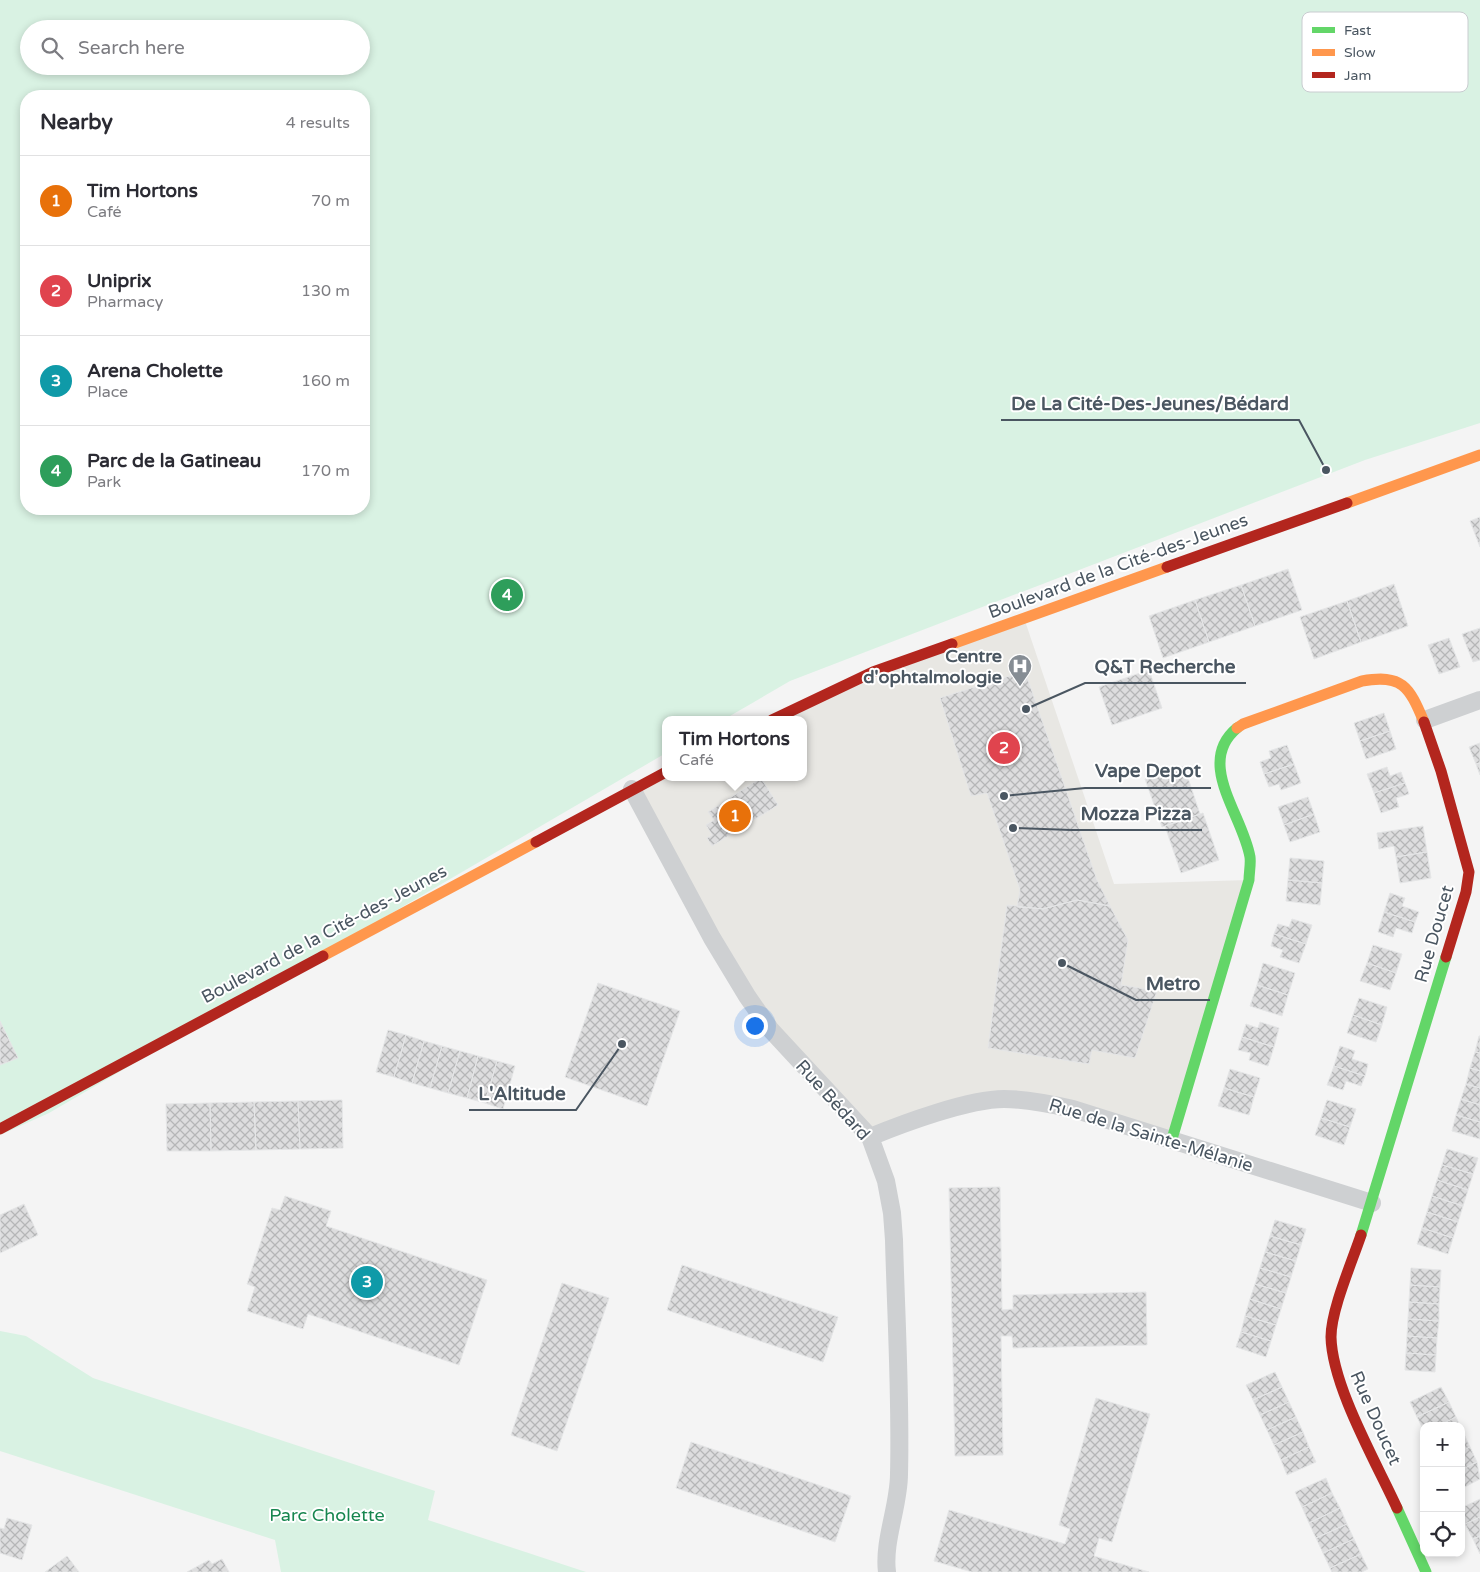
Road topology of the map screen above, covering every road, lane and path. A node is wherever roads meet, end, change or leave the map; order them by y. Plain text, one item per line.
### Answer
1 (1480, 455) edge
2 (1480, 700) edge
3 (780, 716) edge
4 (1425, 720) junction
5 (662, 774) edge
6 (632, 789) junction
7 (0, 1129) edge
8 (870, 1137) junction
9 (1172, 1139) junction
10 (1372, 1203) junction
11 (887, 1572) edge
12 (1426, 1572) edge

1 - 3 street, Boulevard de la Cité-des-Jeunes
2 - 4 street
4 - 9 street, Rue Doucet
4 - 10 street, Rue Doucet
5 - 6 street, Boulevard de la Cité-des-Jeunes
6 - 7 street, Boulevard de la Cité-des-Jeunes
6 - 8 street, Rue Bédard
8 - 9 street, Rue de la Sainte-Mélanie
8 - 11 street, Rue Bédard
9 - 10 street, Rue de la Sainte-Mélanie
10 - 12 street, Rue Doucet

